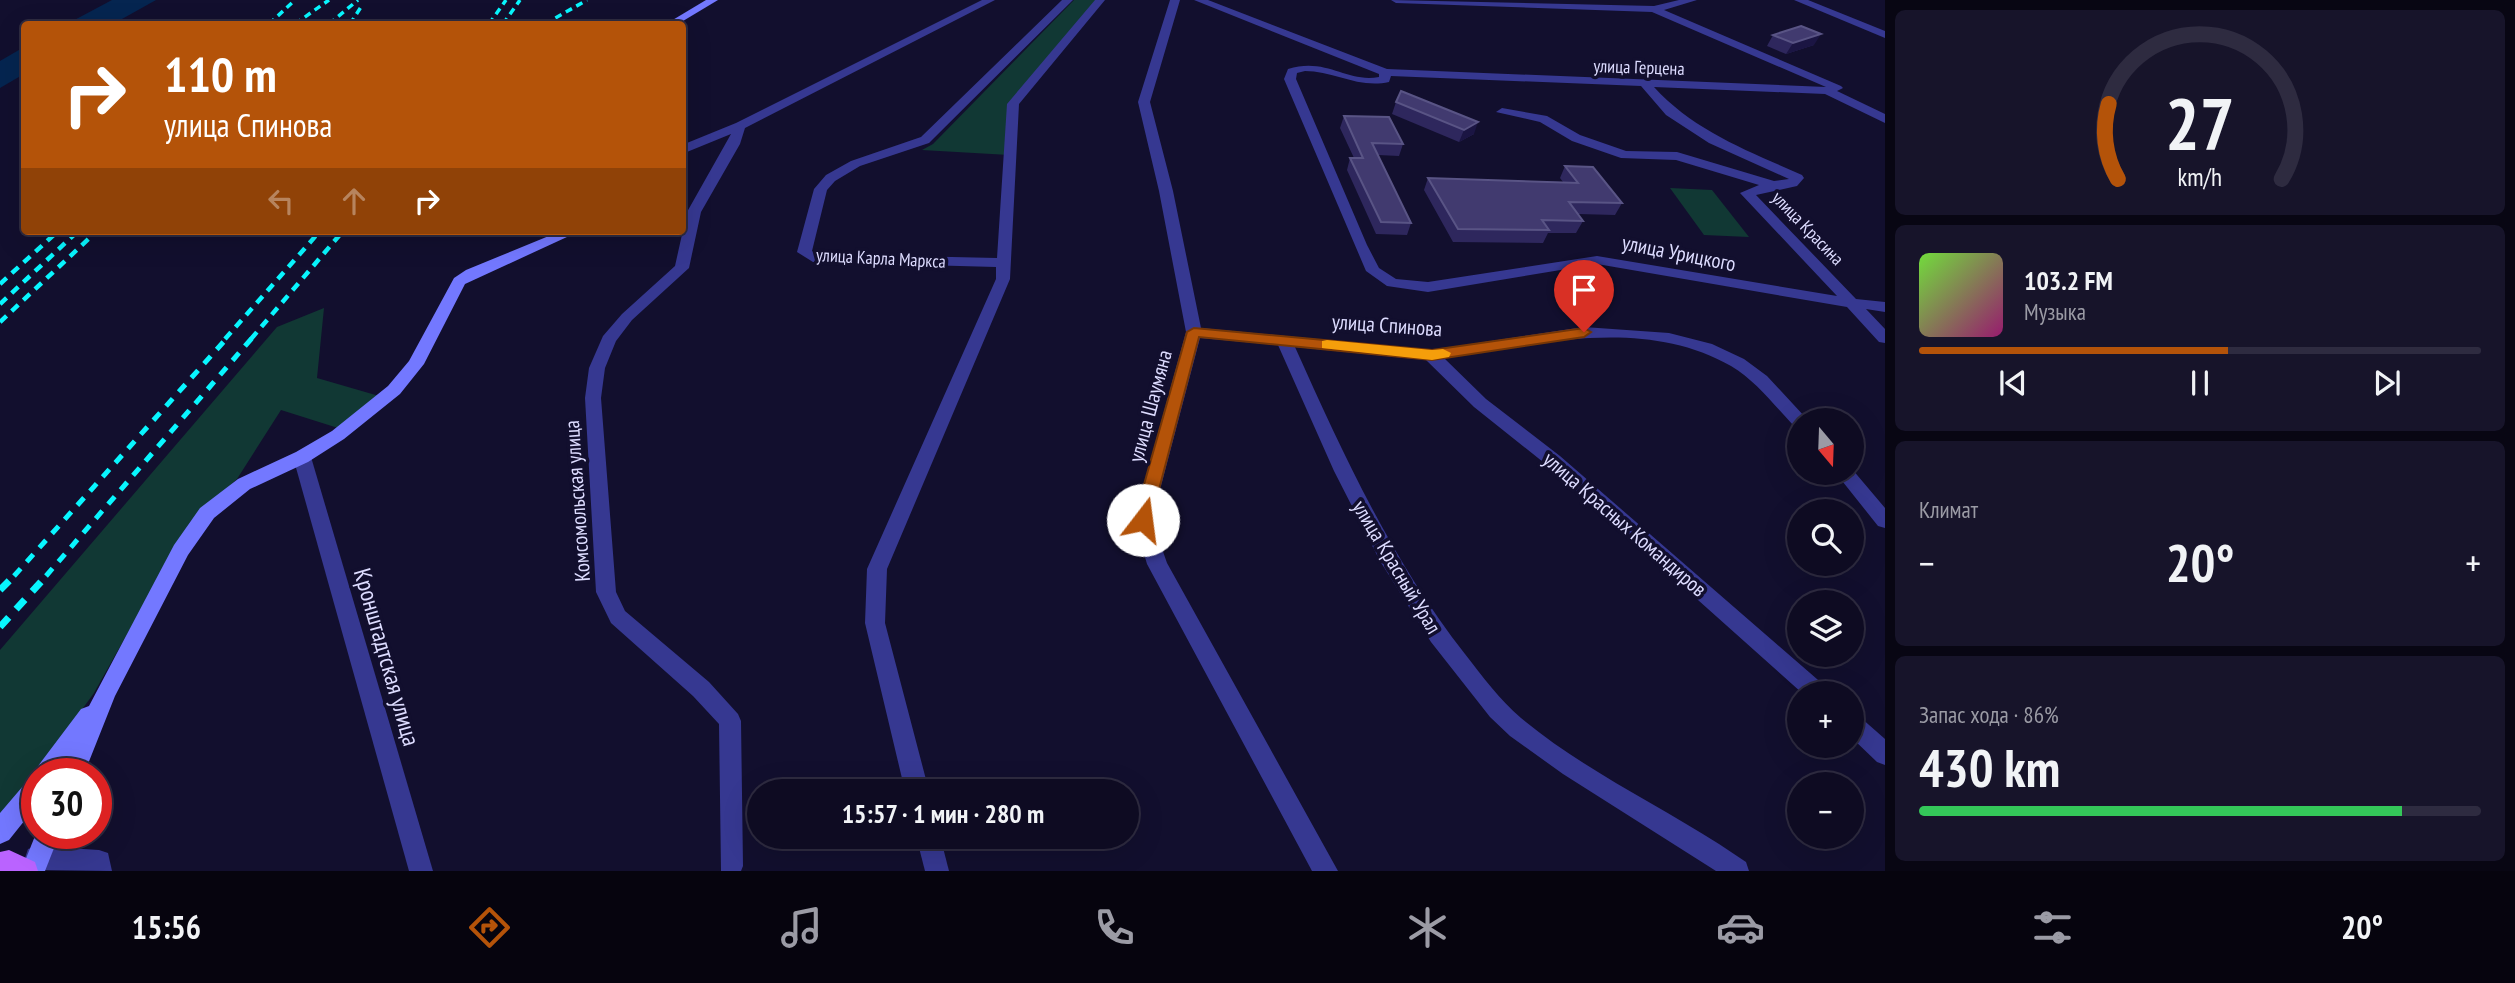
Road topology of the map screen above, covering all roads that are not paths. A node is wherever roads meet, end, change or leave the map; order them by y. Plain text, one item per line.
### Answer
1 (713, 0) edge
2 (990, 0) edge
3 (1068, 0) edge
4 (1100, 0) edge
5 (1175, 0) edge
6 (1199, 0) edge
7 (1396, 0) edge
8 (1691, 0) edge
9 (1799, 0) edge
10 (1654, 9) junction
11 (676, 21) edge
12 (1885, 35) edge
13 (1385, 72) junction
14 (1645, 84) junction
15 (1885, 108) edge
16 (1502, 113) dead end
17 (1885, 119) edge
18 (740, 126) junction
19 (686, 148) edge
20 (1773, 185) junction
21 (563, 235) edge
22 (1006, 263) junction
23 (1854, 304) junction
24 (1885, 307) edge
25 (1194, 332) junction
26 (1885, 338) edge
27 (1284, 340) junction
28 (1432, 355) junction
29 (1787, 408) edge
30 (302, 457) junction
31 (1855, 485) edge
32 (1885, 521) edge
33 (1803, 681) edge
34 (105, 693) junction
35 (1864, 735) edge
36 (1885, 754) edge
37 (58, 758) edge
38 (79, 758) edge
39 (914, 779) edge
40 (21, 806) edge
41 (0, 832) edge
42 (40, 849) edge
43 (931, 849) edge
44 (0, 863) edge
45 (732, 866) dead end
46 (32, 867) edge
47 (100, 871) edge
48 (421, 871) edge
49 (937, 871) edge
50 (1326, 871) edge
51 (1737, 871) edge

1 - 11 main road
2 - 18 street
3 - 22 street, улица Карла Маркса
4 - 22 street
5 - 25 street, улица Шаумяна
6 - 13 street
7 - 10 street
8 - 10 street
9 - 12 street
10 - 15 street
13 - 14 street, улица Герцена
13 - 23 street, улица Урицкого
14 - 17 street, улица Герцена
14 - 20 street, улица Красина
16 - 20 street
18 - 19 street
18 - 45 street, Комсомольская улица
20 - 23 street, улица Красина
21 - 30 main road
22 - 39 street
23 - 24 street, улица Урицкого
23 - 26 street, улица Красина
25 - 27 street, улица Спинова
25 - 50 street, улица Шаумяна
27 - 28 street, улица Спинова
27 - 51 street, улица Красный Урал
28 - 29 street, улица Спинова
28 - 33 street, улица Красных Командиров
30 - 34 main road
30 - 48 street, Кронштадтская улица
31 - 32 street
34 - 37 main road
34 - 38 main road
35 - 36 street
40 - 41 main road
42 - 46 main road
43 - 49 street
44 - 46 main road
46 - 47 street

